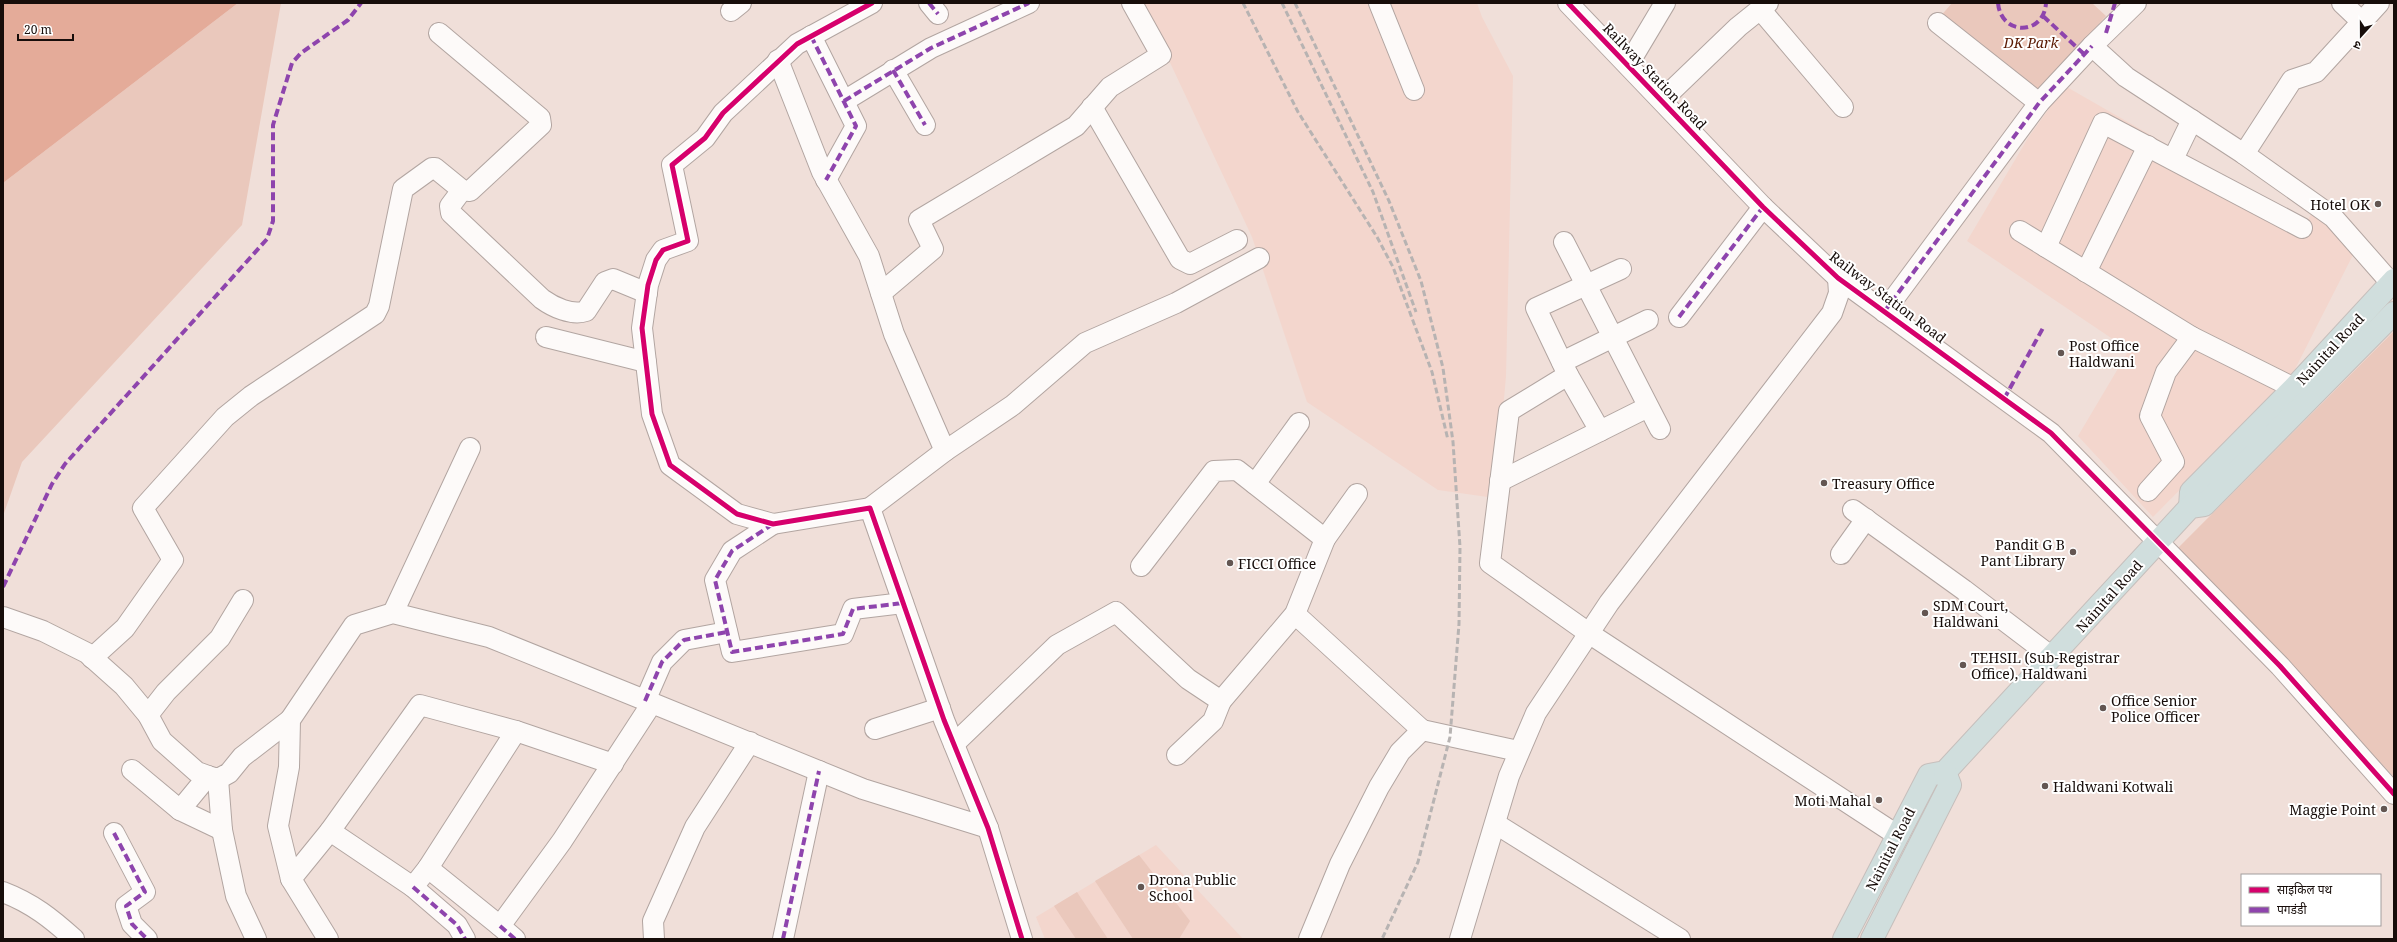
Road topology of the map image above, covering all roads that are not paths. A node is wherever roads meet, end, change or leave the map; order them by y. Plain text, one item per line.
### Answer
1 (872, 3) edge
2 (1029, 3) edge
3 (1132, 3) edge
4 (1379, 3) edge
5 (1568, 3) edge
6 (1665, 3) edge
7 (2115, 3) edge
8 (2136, 3) edge
9 (2342, 3) edge
10 (2379, 3) edge
11 (1764, 6) edge
12 (2362, 22) junction
13 (1938, 23) dead end
14 (439, 33) dead end
15 (811, 36) junction
16 (2099, 40) junction
17 (778, 60) junction
18 (1628, 66) junction
19 (894, 70) junction
20 (1414, 90) dead end
21 (1662, 100) junction
22 (844, 101) junction
23 (2039, 103) junction
24 (1092, 107) junction
25 (1844, 107) dead end
26 (2192, 120) junction
27 (925, 126) dead end
28 (2148, 146) junction
29 (2244, 154) junction
30 (2173, 159) junction
31 (826, 180) junction
32 (462, 190) junction
33 (1763, 207) junction
34 (2302, 228) dead end
35 (2020, 231) dead end
36 (1237, 240) dead end
37 (1564, 242) dead end
38 (2046, 247) junction
39 (1259, 258) dead end
40 (1621, 269) dead end
41 (2086, 272) junction
42 (1838, 278) junction
43 (2393, 283) edge
44 (1588, 285) junction
45 (880, 292) junction
46 (647, 293) junction
47 (1884, 312) junction
48 (2394, 313) edge
49 (1679, 318) dead end
50 (1648, 320) dead end
51 (546, 337) dead end
52 (2192, 337) junction
53 (1612, 338) junction
54 (646, 362) junction
55 (1565, 368) junction
56 (2294, 388) junction
57 (1648, 407) junction
58 (1299, 423) dead end
59 (1660, 428) dead end
60 (1600, 431) junction
61 (470, 448) dead end
62 (945, 450) junction
63 (1500, 481) junction
64 (1255, 484) junction
65 (2148, 491) dead end
66 (1357, 494) dead end
67 (2190, 507) junction
68 (870, 508) junction
69 (773, 524) junction
70 (1325, 538) junction
71 (2157, 542) junction
72 (1841, 554) dead end
73 (1140, 566) dead end
74 (244, 600) dead end
75 (903, 603) junction
76 (394, 614) junction
77 (1295, 614) junction
78 (6, 618) edge
79 (727, 632) junction
80 (1590, 634) junction
81 (2052, 657) junction
82 (92, 658) junction
83 (1221, 701) junction
84 (649, 702) junction
85 (940, 708) junction
86 (148, 715) junction
87 (290, 720) junction
88 (875, 729) dead end
89 (1422, 730) junction
90 (516, 731) junction
91 (750, 742) junction
92 (954, 744) junction
93 (1518, 751) junction
94 (1177, 755) dead end
95 (612, 764) junction
96 (132, 770) dead end
97 (819, 771) junction
98 (1946, 772) junction
99 (213, 778) junction
100 (2394, 794) edge
101 (180, 810) junction
102 (1496, 824) junction
103 (988, 828) junction
104 (222, 830) junction
105 (330, 831) junction
106 (114, 833) dead end
107 (1897, 835) junction
108 (428, 868) junction
109 (291, 879) junction
110 (413, 887) junction
111 (3, 892) edge
112 (500, 926) junction
113 (145, 938) edge
114 (74, 939) edge
115 (256, 939) edge
116 (328, 939) edge
117 (465, 939) edge
118 (515, 939) edge
119 (654, 939) edge
120 (783, 939) edge
121 (1022, 939) edge
122 (1309, 939) edge
123 (1460, 939) edge
124 (1680, 939) edge
125 (1844, 939) edge
126 (1872, 939) edge

1 - 15 street
2 - 19 street
3 - 24 street
4 - 20 street
5 - 18 street, Railway Station Road
6 - 18 street
7 - 16 street
8 - 16 street
9 - 12 street
10 - 12 street
11 - 21 street
11 - 25 street
12 - 29 street
13 - 23 street
14 - 32 street
15 - 17 street
15 - 22 street
16 - 23 street
16 - 26 street
17 - 31 street
17 - 46 street
18 - 21 street, Railway Station Road
19 - 22 street
19 - 27 street
21 - 33 street, Railway Station Road
22 - 31 street
23 - 47 street
24 - 36 street
24 - 45 street
26 - 29 street
26 - 30 street
28 - 30 street
28 - 38 street
28 - 41 street
29 - 43 street
30 - 34 street
31 - 45 street
32 - 46 street
32 - 82 street
33 - 42 street, Railway Station Road
33 - 49 street
35 - 38 street
37 - 44 street
38 - 41 street
39 - 62 street
40 - 44 street
41 - 52 street
42 - 47 street, Railway Station Road
42 - 80 street
43 - 56 highway, Nainital Road
44 - 53 street
44 - 55 street
45 - 62 street
46 - 54 street
47 - 71 street, Railway Station Road
48 - 67 highway, Nainital Road
50 - 53 street
51 - 54 street
52 - 56 street
52 - 65 street
53 - 55 street
53 - 57 street
54 - 69 street
55 - 60 street
55 - 63 street
56 - 67 highway, Nainital Road
57 - 59 street
57 - 60 street
58 - 64 street
60 - 63 street
61 - 76 street
62 - 68 street
63 - 80 street
64 - 70 street
64 - 73 street
66 - 70 street
67 - 71 highway, Nainital Road
68 - 69 street
68 - 75 street
69 - 79 street
70 - 77 street
71 - 81 highway, Nainital Road
71 - 100 street, Railway Station Road
72 - 81 street
74 - 86 street
75 - 79 street
75 - 85 street
76 - 84 street
76 - 87 street
77 - 83 street
77 - 89 street
78 - 82 street
79 - 84 street
80 - 93 street
80 - 107 street
81 - 98 highway, Nainital Road
82 - 86 street
83 - 92 street
83 - 94 street
84 - 91 street
84 - 95 street
85 - 88 street
85 - 92 street
86 - 99 street
87 - 99 street
87 - 109 street
89 - 93 street
89 - 122 street
90 - 95 street
90 - 105 street
90 - 108 street
91 - 97 street
91 - 119 street
92 - 103 street
93 - 102 street
95 - 112 street
96 - 101 street
97 - 103 street
97 - 120 street
98 - 107 highway, Nainital Road
98 - 126 highway, Nainital Road
99 - 101 street
99 - 104 street
101 - 104 street
102 - 123 street
102 - 124 street
103 - 121 street
104 - 115 street
105 - 109 street
105 - 110 street
106 - 113 street
107 - 125 highway, Nainital Road
108 - 110 street
108 - 112 street
109 - 116 street
110 - 117 street
111 - 114 street
112 - 118 street

